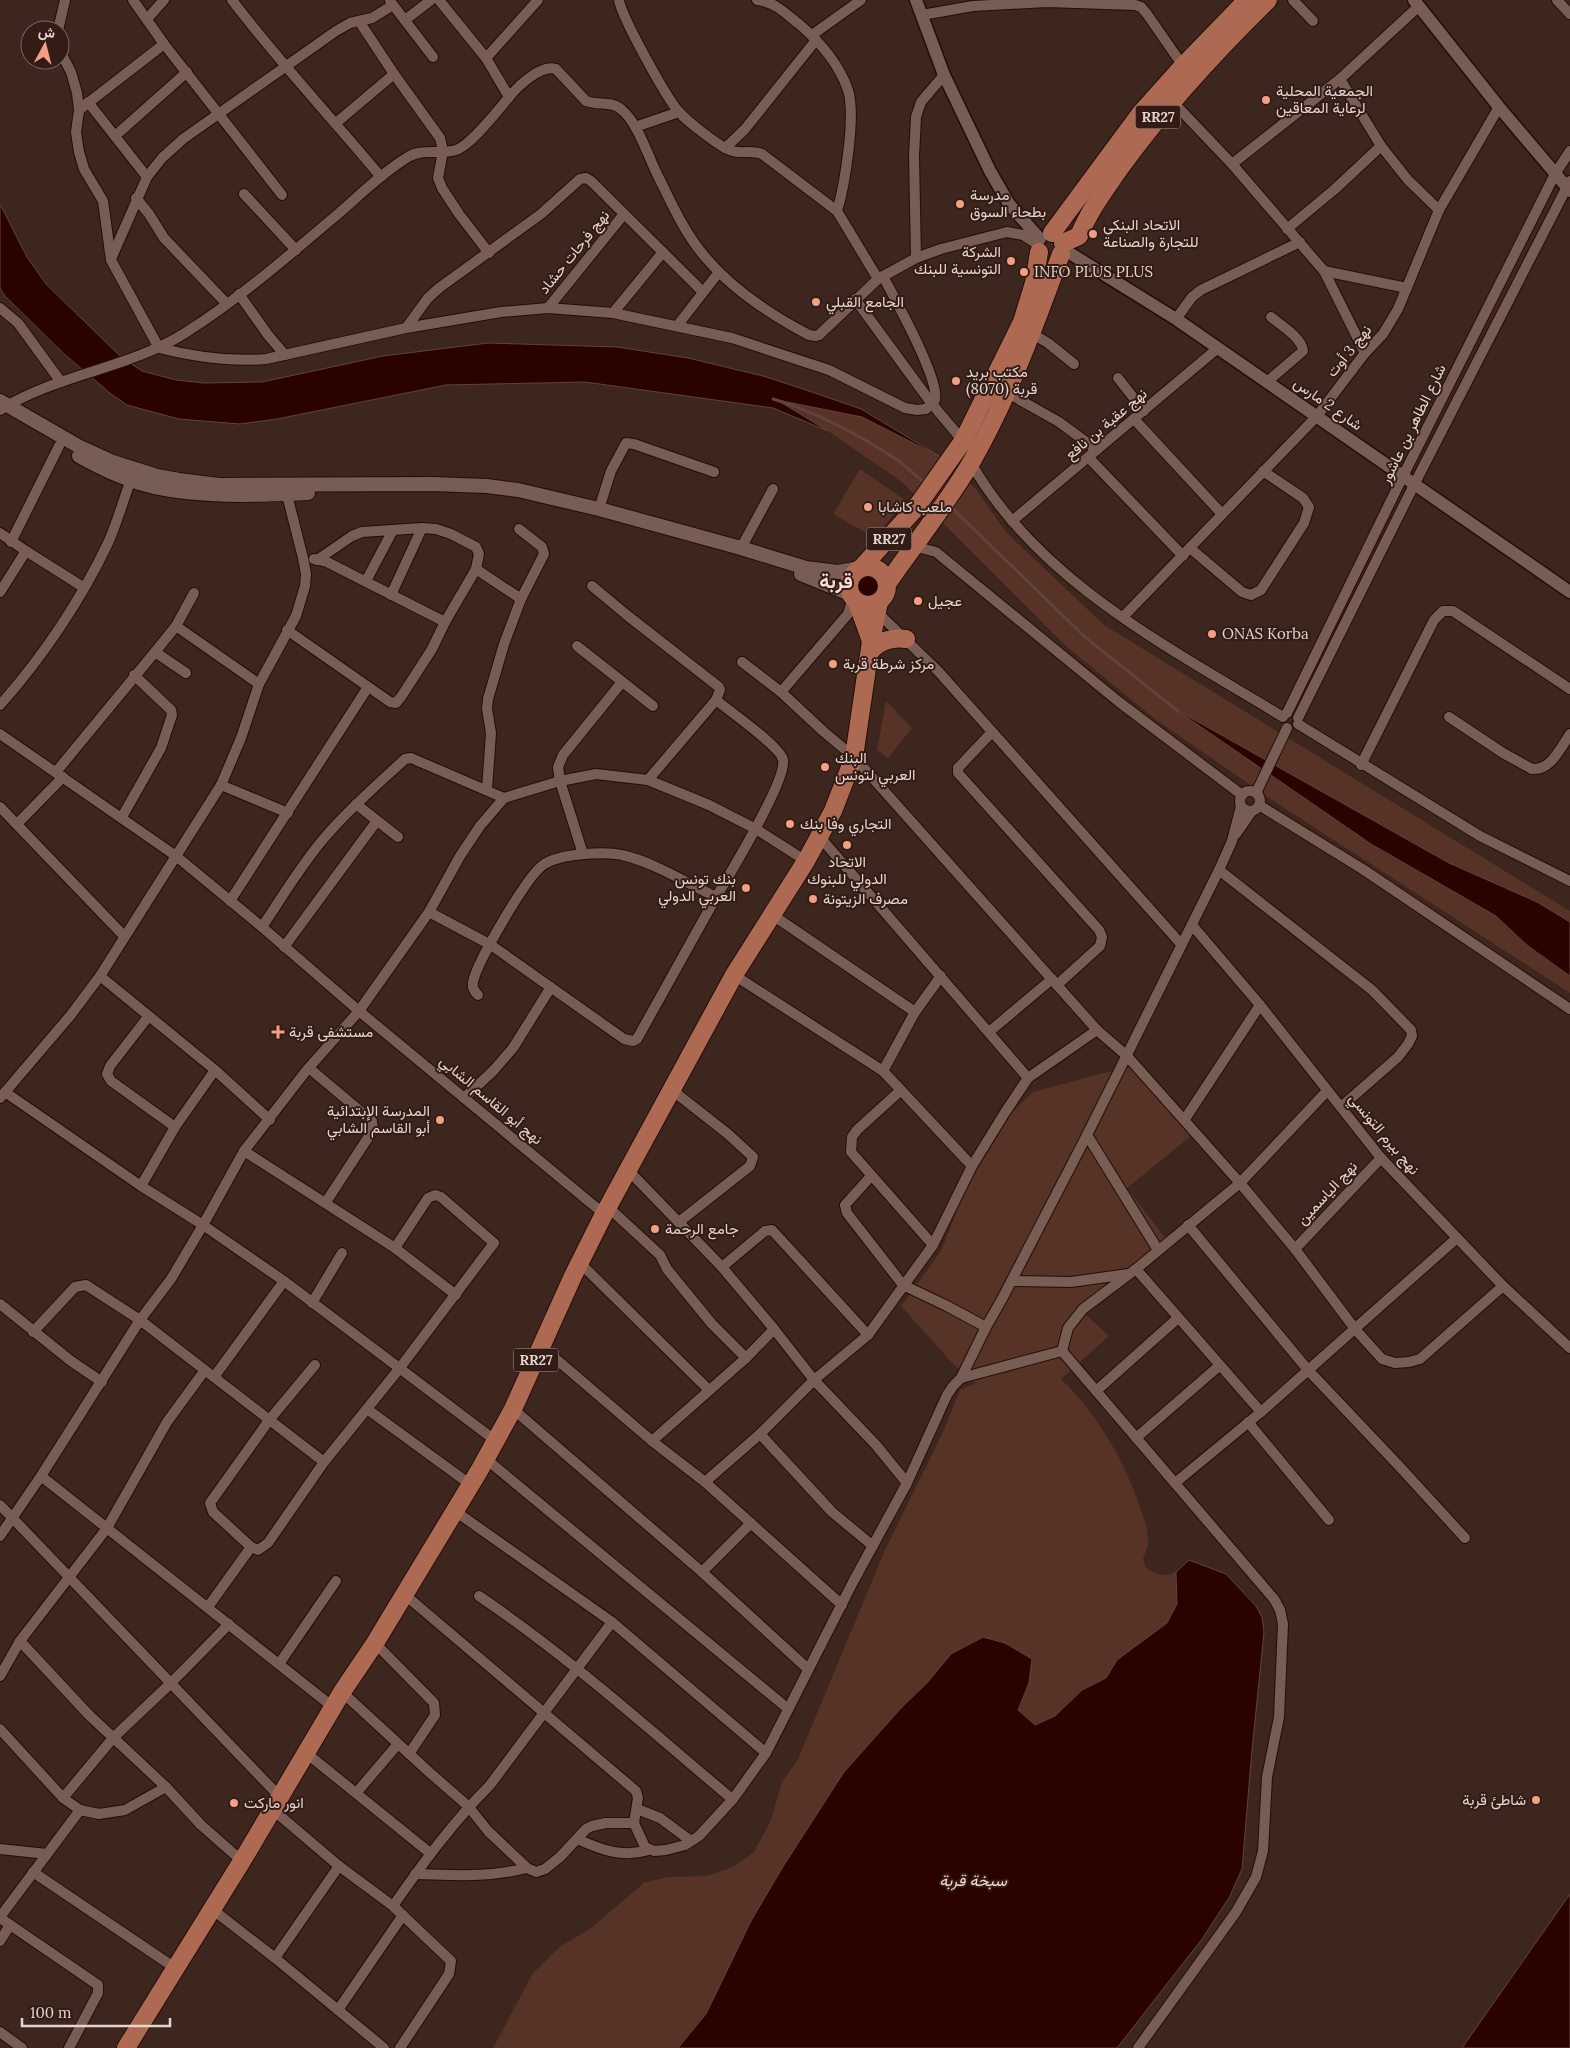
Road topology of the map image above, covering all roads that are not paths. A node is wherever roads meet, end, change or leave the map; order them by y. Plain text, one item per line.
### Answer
1 (65, 0) edge
2 (133, 0) edge
3 (164, 0) edge
4 (232, 0) edge
5 (431, 0) edge
6 (439, 0) edge
7 (538, 0) edge
8 (619, 0) edge
9 (757, 0) edge
10 (861, 0) edge
11 (916, 0) edge
12 (1247, 0) edge
13 (1268, 0) edge
14 (1293, 0) edge
15 (1557, 0) edge
16 (1110, 2) edge
17 (391, 3) edge
18 (1416, 3) edge
19 (1570, 14) edge
20 (922, 15) junction
21 (147, 19) junction
22 (60, 20) edge
23 (405, 20) junction
24 (359, 21) junction
25 (1313, 21) dead end
26 (814, 37) junction
27 (164, 44) junction
28 (433, 57) dead end
29 (486, 58) junction
30 (284, 66) junction
31 (1183, 66) junction
32 (70, 70) edge
33 (187, 72) junction
34 (394, 74) junction
35 (944, 75) junction
36 (1340, 79) junction
37 (509, 97) junction
38 (1172, 101) junction
39 (88, 102) junction
40 (1499, 107) junction
41 (79, 110) junction
42 (219, 112) junction
43 (679, 112) junction
44 (336, 123) junction
45 (635, 127) junction
46 (115, 136) junction
47 (1381, 146) junction
48 (725, 148) junction
49 (443, 151) junction
50 (1570, 151) edge
51 (1232, 164) junction
52 (1555, 174) junction
53 (147, 177) junction
54 (380, 177) junction
55 (1569, 186) edge
56 (244, 194) dead end
57 (282, 195) dead end
58 (136, 198) junction
59 (1439, 210) junction
60 (838, 211) junction
61 (624, 214) junction
62 (1288, 229) junction
63 (1300, 242) junction
64 (1050, 244) junction
65 (296, 250) junction
66 (663, 252) junction
67 (489, 253) junction
68 (916, 258) junction
69 (111, 260) junction
70 (1324, 271) junction
71 (719, 272) junction
72 (880, 278) junction
73 (1407, 288) junction
74 (704, 292) junction
75 (239, 294) junction
76 (855, 299) junction
77 (226, 303) junction
78 (0, 308) edge
79 (548, 308) junction
80 (613, 313) junction
81 (1271, 317) dead end
82 (1176, 318) junction
83 (677, 326) junction
84 (406, 328) junction
85 (1031, 333) junction
86 (159, 348) junction
87 (1218, 348) junction
88 (1365, 353) junction
89 (286, 355) junction
90 (1074, 364) dead end
91 (1118, 378) dead end
92 (61, 382) junction
93 (1267, 382) junction
94 (1006, 392) junction
95 (932, 404) junction
96 (2, 407) edge
97 (1144, 411) junction
98 (1317, 416) junction
99 (1134, 419) junction
100 (59, 446) junction
101 (958, 449) junction
102 (1093, 454) junction
103 (968, 466) junction
104 (1263, 471) junction
105 (714, 472) dead end
106 (133, 474) junction
107 (1403, 476) junction
108 (1414, 485) junction
109 (286, 489) junction
110 (773, 489) dead end
111 (599, 508) junction
112 (1222, 514) junction
113 (1012, 521) junction
114 (928, 526) junction
115 (422, 528) junction
116 (520, 529) dead end
117 (393, 530) junction
118 (0, 533) edge
119 (11, 542) junction
120 (913, 546) junction
121 (741, 548) junction
122 (26, 552) junction
123 (936, 552) junction
124 (1186, 552) junction
125 (303, 558) junction
126 (316, 560) junction
127 (861, 568) junction
128 (476, 569) junction
129 (366, 581) junction
130 (887, 584) junction
131 (592, 586) dead end
132 (83, 587) junction
133 (0, 592) edge
134 (1570, 592) edge
135 (194, 593) dead end
136 (391, 595) junction
137 (854, 598) junction
138 (520, 599) junction
139 (878, 608) junction
140 (1123, 617) junction
141 (445, 622) junction
142 (176, 626) junction
143 (287, 630) junction
144 (906, 639) junction
145 (577, 646) dead end
146 (871, 647) junction
147 (154, 652) junction
148 (742, 662) dead end
149 (186, 673) dead end
150 (134, 674) junction
151 (622, 682) junction
152 (259, 684) junction
153 (368, 687) junction
154 (1570, 689) edge
155 (781, 692) junction
156 (716, 700) junction
157 (0, 705) edge
158 (653, 706) dead end
159 (1285, 715) junction
160 (1449, 717) dead end
161 (1298, 721) junction
162 (1285, 731) junction
163 (992, 732) junction
164 (0, 734) edge
165 (1570, 734) edge
166 (854, 758) junction
167 (1361, 764) junction
168 (60, 775) junction
169 (648, 780) junction
170 (560, 781) junction
171 (221, 784) junction
172 (487, 789) junction
173 (1257, 791) junction
174 (1242, 794) junction
175 (504, 798) junction
176 (356, 804) junction
177 (1241, 806) junction
178 (0, 807) edge
179 (1255, 808) junction
180 (288, 813) junction
181 (122, 817) junction
182 (376, 822) junction
183 (17, 824) junction
184 (756, 829) junction
185 (819, 836) junction
186 (398, 837) dead end
187 (1232, 841) junction
188 (583, 854) junction
189 (176, 856) junction
190 (806, 861) junction
191 (1219, 870) junction
192 (1570, 881) edge
193 (716, 897) junction
194 (230, 901) junction
195 (429, 912) junction
196 (771, 914) junction
197 (1192, 925) junction
198 (262, 927) junction
199 (124, 936) junction
200 (1181, 944) junction
201 (490, 945) junction
202 (284, 946) junction
203 (734, 975) junction
204 (100, 976) junction
205 (941, 976) junction
206 (1055, 982) junction
207 (551, 987) junction
208 (478, 995) dead end
209 (1260, 1005) junction
210 (1570, 1009) edge
211 (358, 1010) junction
212 (915, 1012) junction
213 (148, 1017) junction
214 (1097, 1030) junction
215 (989, 1032) junction
216 (1128, 1056) junction
217 (309, 1068) junction
218 (215, 1070) junction
219 (884, 1071) junction
220 (1028, 1078) junction
221 (672, 1090) junction
222 (901, 1090) junction
223 (1327, 1090) junction
224 (2, 1095) edge
225 (464, 1098) junction
226 (1341, 1108) junction
227 (1185, 1119) junction
228 (270, 1120) junction
229 (175, 1127) junction
230 (1088, 1135) junction
231 (244, 1151) junction
232 (1382, 1158) junction
233 (972, 1166) junction
234 (628, 1170) junction
235 (871, 1176) junction
236 (1240, 1182) junction
237 (141, 1186) junction
238 (326, 1202) junction
239 (606, 1210) junction
240 (678, 1222) junction
241 (203, 1225) junction
242 (1188, 1225) junction
243 (1457, 1238) junction
244 (933, 1245) junction
245 (395, 1248) junction
246 (1295, 1249) junction
247 (1158, 1250) junction
248 (342, 1253) dead end
249 (580, 1263) junction
250 (722, 1267) junction
251 (1134, 1271) junction
252 (284, 1281) junction
253 (1012, 1281) junction
254 (903, 1286) junction
255 (1503, 1286) junction
256 (456, 1295) junction
257 (312, 1303) junction
258 (0, 1304) edge
259 (1178, 1318) junction
260 (140, 1320) junction
261 (986, 1327) junction
262 (774, 1329) junction
263 (1355, 1329) junction
264 (33, 1332) junction
265 (868, 1335) junction
266 (542, 1347) junction
267 (1570, 1348) edge
268 (1062, 1351) junction
269 (746, 1358) junction
270 (315, 1365) dead end
271 (1219, 1366) junction
272 (399, 1369) junction
273 (1308, 1370) junction
274 (209, 1373) junction
275 (962, 1378) junction
276 (814, 1380) junction
277 (102, 1382) junction
278 (709, 1390) junction
279 (1096, 1391) junction
280 (367, 1409) junction
281 (513, 1409) junction
282 (1261, 1412) junction
283 (270, 1419) junction
284 (1248, 1422) junction
285 (760, 1434) junction
286 (1136, 1438) junction
287 (496, 1440) junction
288 (652, 1441) junction
289 (486, 1459) junction
290 (324, 1462) junction
291 (41, 1476) junction
292 (705, 1482) junction
293 (908, 1483) junction
294 (1175, 1483) junction
295 (471, 1485) junction
296 (0, 1505) edge
297 (455, 1510) junction
298 (12, 1519) junction
299 (1330, 1520) dead end
300 (751, 1523) junction
301 (107, 1528) junction
302 (0, 1536) edge
303 (1464, 1538) dead end
304 (872, 1546) junction
305 (251, 1547) junction
306 (702, 1572) junction
307 (68, 1577) junction
308 (336, 1581) dead end
309 (404, 1594) junction
310 (479, 1596) dead end
311 (842, 1605) junction
312 (208, 1608) junction
313 (612, 1622) junction
314 (229, 1624) junction
315 (20, 1641) junction
316 (376, 1642) junction
317 (279, 1664) junction
318 (808, 1669) junction
319 (578, 1670) junction
320 (0, 1676) edge
321 (171, 1684) junction
322 (342, 1692) junction
323 (333, 1707) junction
324 (788, 1708) junction
325 (545, 1713) junction
326 (0, 1729) edge
327 (113, 1738) junction
328 (398, 1744) junction
329 (306, 1752) junction
330 (766, 1753) junction
331 (409, 1754) junction
332 (166, 1787) junction
333 (357, 1792) junction
334 (63, 1798) junction
335 (732, 1799) junction
336 (276, 1803) junction
337 (468, 1806) junction
338 (637, 1808) junction
339 (80, 1810) junction
340 (634, 1823) junction
341 (577, 1839) junction
342 (691, 1841) junction
343 (0, 1848) edge
344 (649, 1850) junction
345 (430, 1853) junction
346 (47, 1854) junction
347 (242, 1861) junction
348 (339, 1866) junction
349 (527, 1868) junction
350 (33, 1872) junction
351 (415, 1874) junction
352 (393, 1906) junction
353 (212, 1909) junction
354 (403, 1915) junction
355 (0, 1917) edge
356 (10, 1925) junction
357 (0, 1941) edge
358 (275, 1958) junction
359 (175, 1968) junction
360 (338, 2010) junction
361 (0, 2032) edge
362 (22, 2048) edge
363 (69, 2048) edge
364 (126, 2048) edge
365 (384, 2048) edge
366 (400, 2048) edge
367 (1138, 2048) edge

1 - 22 street
2 - 21 street
3 - 21 street
4 - 30 street
5 - 23 street
6 - 29 street
7 - 29 street
8 - 43 street
9 - 26 street
10 - 26 street
11 - 20 street, شارع 2 مارس
12 - 31 highway, RR27
13 - 38 highway, RR27
14 - 25 street
15 - 19 street
16 - 20 street
16 - 31 street
17 - 23 street
17 - 24 street
18 - 36 street
18 - 40 street
20 - 35 street, شارع 2 مارس
21 - 27 street
23 - 28 street
24 - 30 street
24 - 34 street
26 - 48 street
26 - 60 street
27 - 33 street
27 - 39 street
29 - 37 street
30 - 42 street
30 - 44 street
31 - 64 highway, RR27
32 - 41 street
33 - 42 street
33 - 46 street
34 - 44 street
34 - 49 street
35 - 64 street, شارع 2 مارس
35 - 68 street
36 - 47 street
36 - 51 street
37 - 45 street
37 - 49 street
38 - 51 street
38 - 64 highway, RR27
39 - 41 street
39 - 46 street
40 - 52 street
40 - 59 street, نهج 3 أوت
41 - 69 street
42 - 53 street
42 - 57 street
43 - 45 street
43 - 48 street
44 - 54 street
45 - 71 street
46 - 53 street
47 - 59 street
47 - 62 street
48 - 60 street
49 - 54 street
49 - 67 street
50 - 52 street, شارع الطاهر بن عاشور
51 - 62 street
52 - 55 street
52 - 107 street, شارع الطاهر بن عاشور
53 - 58 street
54 - 65 street
55 - 108 street, شارع الطاهر بن عاشور
56 - 65 street
58 - 69 street
58 - 77 street
59 - 73 street, نهج 3 أوت
60 - 72 street
61 - 66 street
61 - 67 street
61 - 79 street, نهج فرحات حشاد
62 - 63 street
63 - 70 street
63 - 82 street
64 - 68 street
64 - 82 street, شارع 2 مارس
64 - 85 highway, RR27
64 - 101 highway, RR27
65 - 75 street
66 - 74 street
66 - 80 street
67 - 84 street
68 - 72 street
69 - 86 street
70 - 73 street
70 - 88 street
71 - 74 street
71 - 76 street
72 - 76 street
72 - 95 street
73 - 88 street, نهج 3 أوت
74 - 83 street
75 - 77 street
75 - 89 street
76 - 95 street
77 - 86 street
78 - 92 street
79 - 80 street
79 - 84 street
80 - 83 street
81 - 93 street
82 - 87 street, شارع 2 مارس
83 - 95 street
84 - 89 street
85 - 90 street
85 - 94 highway, RR27
86 - 89 street
86 - 92 street
87 - 93 street, شارع 2 مارس
87 - 97 street, نهج عقبة بن نافع
88 - 98 street, نهج 3 أوت
91 - 97 street
92 - 96 street
93 - 98 street, شارع 2 مارس
94 - 102 street
94 - 103 highway, RR27
95 - 101 street
96 - 100 main road
96 - 106 main road
97 - 99 street, نهج عقبة بن نافع
98 - 104 street, نهج 3 أوت
98 - 107 street, شارع 2 مارس
99 - 102 street, نهج عقبة بن نافع
99 - 112 street
100 - 106 main road
100 - 119 street
101 - 127 highway, RR27
102 - 113 street, نهج عقبة بن نافع
102 - 124 street
103 - 113 street
103 - 114 highway, RR27
104 - 112 street, نهج 3 أوت
104 - 124 street
105 - 111 street
106 - 109 main road
106 - 132 street
107 - 108 street, شارع 2 مارس
107 - 159 street, شارع الطاهر بن عاشور
108 - 134 street, شارع 2 مارس
108 - 161 street, شارع الطاهر بن عاشور
109 - 111 main road
109 - 125 street
109 - 137 main road
110 - 121 street
111 - 121 main road
112 - 124 street, نهج 3 أوت
113 - 140 street
114 - 120 highway, RR27
114 - 123 street
115 - 117 street
115 - 128 street
115 - 136 street
116 - 138 street
117 - 126 street
117 - 129 street
118 - 119 street
119 - 122 street
120 - 123 street
120 - 130 highway, RR27
121 - 127 main road
122 - 132 street
122 - 133 street
123 - 174 street
124 - 140 street, نهج 3 أوت
125 - 126 street
125 - 143 street
126 - 129 street
127 - 130 highway, RR27
127 - 137 highway, RR27
128 - 138 street
128 - 141 street
129 - 136 street
130 - 139 highway, RR27
131 - 156 street
132 - 157 street
135 - 142 street
136 - 141 street
137 - 139 highway
137 - 146 highway, RR27
137 - 155 street
138 - 172 street
139 - 144 street
139 - 146 highway, RR27
140 - 159 street
141 - 153 street
142 - 147 street
142 - 152 street
143 - 152 street
143 - 153 street
144 - 146 highway
144 - 163 street
145 - 151 street
146 - 166 highway, RR27
147 - 149 street
147 - 150 street
148 - 155 street
150 - 168 street
150 - 181 street
151 - 158 street
151 - 170 street
152 - 171 street
153 - 180 street
154 - 167 street
155 - 166 street
156 - 169 street
156 - 184 street
159 - 161 street
159 - 162 street
160 - 165 street
161 - 162 street
161 - 167 street
162 - 173 street
163 - 200 street
163 - 206 street
164 - 168 street, نهج أبو القاسم الشابي
166 - 185 highway, RR27
166 - 206 street
167 - 192 street
168 - 181 street, نهج أبو القاسم الشابي
168 - 183 street
169 - 170 street
169 - 184 street
170 - 175 street
170 - 188 street
171 - 180 street
171 - 189 street
172 - 175 street
172 - 176 street
173 - 174 street
173 - 179 street
174 - 177 street
175 - 195 street
176 - 182 street
176 - 198 street
177 - 179 street
177 - 187 street
178 - 183 street
179 - 187 street
179 - 210 street
180 - 194 street
181 - 189 street, نهج أبو القاسم الشابي
182 - 186 street
182 - 202 street
183 - 199 street
184 - 190 street
184 - 193 street
185 - 190 highway, RR27
185 - 205 street
187 - 191 street
188 - 193 street
188 - 201 street
189 - 194 street, نهج أبو القاسم الشابي
189 - 199 street
190 - 196 highway, RR27
191 - 197 street
191 - 226 street
193 - 207 street
194 - 198 street, نهج أبو القاسم الشابي
195 - 201 street
195 - 211 street
196 - 203 highway, RR27
196 - 212 street
197 - 200 street
197 - 209 street, نهج بيرم التونسي
198 - 202 street, نهج أبو القاسم الشابي
199 - 204 street
200 - 216 street
201 - 207 street
201 - 208 street
202 - 211 street, نهج أبو القاسم الشابي
203 - 219 street
203 - 221 highway, RR27
204 - 213 street
204 - 224 street
205 - 212 street
205 - 215 street
206 - 214 street
206 - 215 street
207 - 225 street
209 - 223 street, نهج بيرم التونسي
209 - 227 street
211 - 217 street
211 - 225 street, نهج أبو القاسم الشابي
212 - 219 street
213 - 218 street
213 - 229 street
214 - 216 street
214 - 220 street
215 - 220 street
216 - 227 street
216 - 230 street
217 - 228 street
217 - 238 street
218 - 228 street
218 - 229 street
219 - 222 street
220 - 233 street
221 - 234 highway, RR27
221 - 240 street
222 - 233 street
222 - 235 street
223 - 226 street, نهج بيرم التونسي
223 - 236 street
224 - 237 street
225 - 239 street, نهج أبو القاسم الشابي
226 - 232 street, نهج بيرم التونسي
227 - 236 street
228 - 231 street
229 - 237 street
230 - 247 street
230 - 253 street
231 - 238 street
231 - 241 street
232 - 243 street, نهج بيرم التونسي
232 - 246 street, نهج الياسمين
233 - 244 street
234 - 239 highway, RR27
234 - 240 street
235 - 244 street
235 - 254 street
236 - 242 street
236 - 246 street
237 - 241 street
238 - 245 street
239 - 249 highway, RR27
239 - 269 street, نهج أبو القاسم الشابي
240 - 250 street
241 - 252 street
241 - 260 street
242 - 247 street
242 - 273 street
243 - 255 street, نهج بيرم التونسي
243 - 263 street
244 - 254 street
245 - 256 street
245 - 256 street
246 - 263 street
247 - 251 street
248 - 257 street
249 - 266 highway, RR27
249 - 278 street
250 - 262 street
250 - 265 street
251 - 253 street
251 - 259 street
251 - 268 street
252 - 257 street
252 - 274 street
253 - 261 street
254 - 261 street
254 - 265 street
255 - 263 street
255 - 267 street, نهج بيرم التونسي
256 - 272 street
257 - 272 street
258 - 264 street
259 - 271 street
259 - 279 street
260 - 264 street
260 - 274 street
260 - 277 street
261 - 275 street
262 - 269 street
262 - 276 street
263 - 273 street
264 - 277 street
265 - 276 street
266 - 281 highway, RR27
266 - 288 street
268 - 275 street
268 - 279 street
269 - 278 street
270 - 283 street
271 - 282 street
271 - 286 street
272 - 280 street
272 - 287 street
273 - 282 street
273 - 303 street
274 - 283 street
274 - 301 street
275 - 293 street
276 - 285 street
276 - 293 street
277 - 291 street
278 - 288 street
279 - 286 street
280 - 290 street
280 - 295 street
281 - 287 highway, RR27
281 - 306 street
282 - 284 street
283 - 290 street
283 - 305 street
284 - 294 street
284 - 299 street
285 - 292 street
285 - 304 street
286 - 294 street
287 - 289 highway, RR27
288 - 292 street
289 - 295 highway, RR27
289 - 324 street
290 - 305 street
291 - 298 street
291 - 301 street
292 - 300 street
293 - 304 street
294 - 367 street
295 - 297 highway, RR27
296 - 298 street
297 - 309 highway, RR27
297 - 313 street
298 - 302 street
298 - 307 street
300 - 306 street
300 - 311 street
301 - 307 street
301 - 312 street
304 - 311 street
305 - 312 street
306 - 318 street
307 - 315 street
307 - 321 street
308 - 317 street
309 - 316 highway, RR27
309 - 325 street
310 - 319 street
311 - 318 street
312 - 314 street
313 - 319 street
313 - 330 street
314 - 317 street
314 - 321 street
315 - 320 street
315 - 327 street
316 - 322 highway, RR27
316 - 331 street
317 - 323 street
318 - 324 street
319 - 325 street
319 - 335 street
321 - 327 street
321 - 336 street
322 - 323 highway, RR27
322 - 328 street
323 - 329 highway, RR27
324 - 330 street
325 - 337 street
325 - 338 street
326 - 334 street
327 - 332 street
327 - 334 street
328 - 331 street
328 - 333 street
329 - 333 street
329 - 336 highway, RR27
330 - 335 street
331 - 337 street
332 - 339 street
332 - 347 street
333 - 345 street
334 - 339 street
335 - 342 street
336 - 347 highway, RR27
336 - 348 street
337 - 345 street
337 - 349 street
338 - 340 street
338 - 342 street
339 - 346 street
340 - 341 street
340 - 344 street
341 - 344 street
341 - 349 street
342 - 344 street
343 - 346 street
345 - 351 street
346 - 350 street
347 - 353 highway, RR27
348 - 352 street
348 - 358 street
349 - 351 street
350 - 355 street
350 - 359 street
351 - 352 street
352 - 354 street
353 - 358 street
353 - 359 highway, RR27
354 - 360 street
354 - 366 street
355 - 356 street
356 - 357 street
356 - 363 street
358 - 360 street
359 - 364 highway, RR27
360 - 365 street
361 - 362 street

